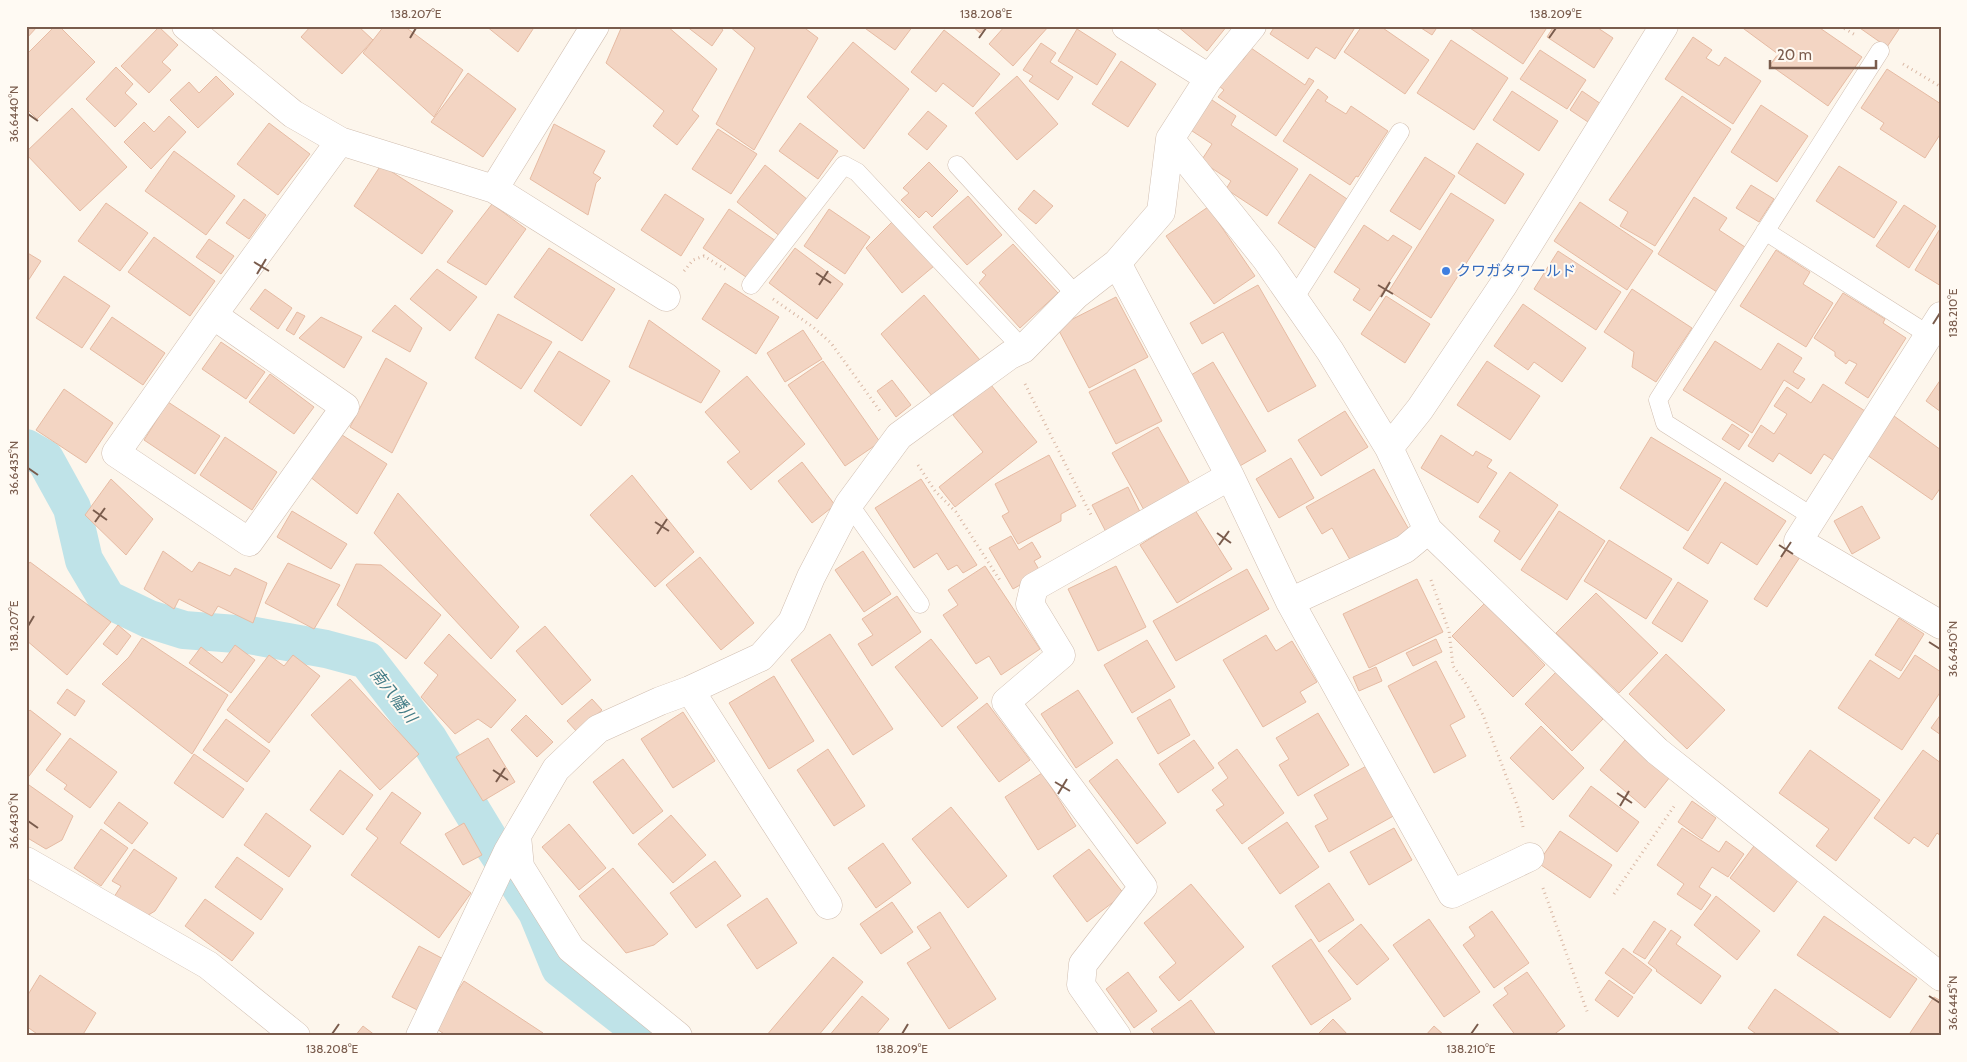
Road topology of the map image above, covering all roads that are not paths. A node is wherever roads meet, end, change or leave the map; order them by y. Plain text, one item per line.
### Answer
1 (186, 26) edge
2 (595, 26) edge
3 (1126, 26) edge
4 (1252, 26) edge
5 (1664, 26) edge
6 (1880, 51) dead end
7 (1209, 78) junction
8 (1400, 132) dead end
9 (1170, 139) junction
10 (340, 141) junction
11 (957, 165) dead end
12 (494, 189) junction
13 (1765, 230) junction
14 (1117, 263) junction
15 (751, 285) road end
16 (1076, 295) junction
17 (666, 297) road end
18 (1294, 299) junction
19 (213, 315) junction
20 (1935, 326) edge
21 (1016, 352) junction
22 (1389, 448) junction
23 (1230, 476) junction
24 (849, 504) junction
25 (1813, 517) junction
26 (1422, 535) junction
27 (1290, 602) junction
28 (920, 604) dead end
29 (1941, 625) edge
30 (690, 690) junction
31 (512, 844) junction
32 (1530, 856) road end
33 (26, 861) edge
34 (828, 906) dead end
35 (1941, 977) edge
36 (296, 1036) edge
37 (420, 1036) edge
38 (678, 1036) edge
39 (1117, 1036) edge

1 - 10 street
2 - 12 street
3 - 7 street
4 - 7 street
5 - 22 street
6 - 13 lane
7 - 9 street
8 - 18 lane
9 - 14 street
9 - 18 street
10 - 12 street
10 - 19 street
11 - 16 lane
12 - 17 street
13 - 20 lane
13 - 25 lane
14 - 16 street
14 - 23 street
15 - 21 lane
16 - 21 street
18 - 22 street
19 - 19 street
20 - 25 street
21 - 24 street
22 - 26 street
23 - 27 street
23 - 39 street
24 - 28 lane
24 - 30 street
25 - 29 street
26 - 27 street
26 - 35 street
27 - 32 street
30 - 31 street
30 - 34 street
31 - 37 street
31 - 38 street
33 - 36 street

